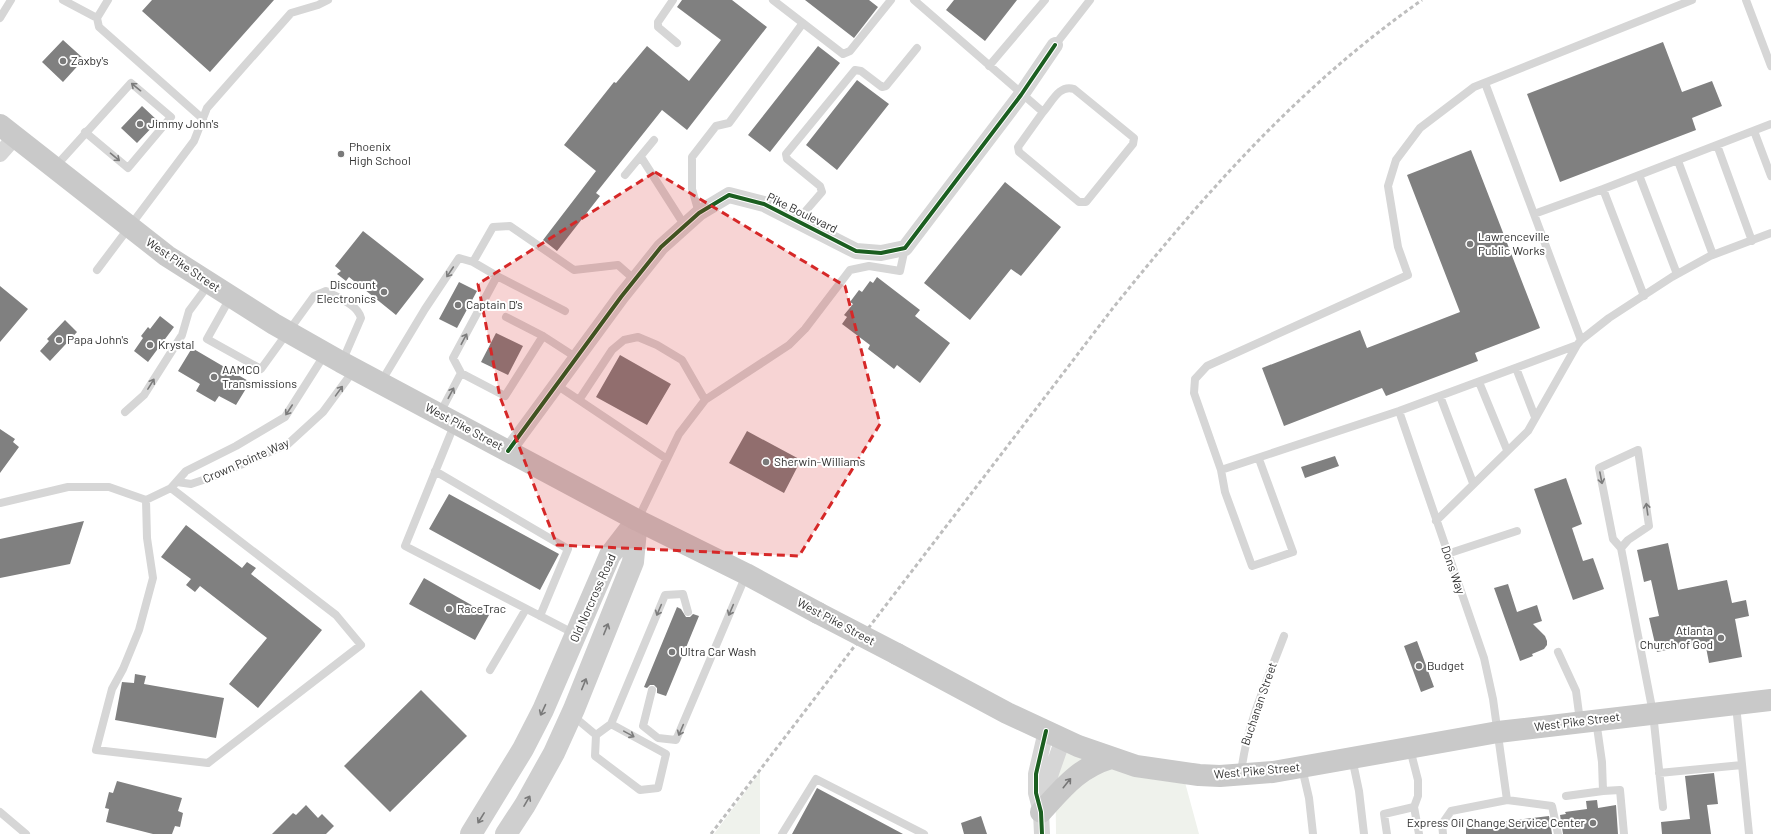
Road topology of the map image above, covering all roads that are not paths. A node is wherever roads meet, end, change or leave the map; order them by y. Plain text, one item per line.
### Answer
1 (11, 0) edge
2 (63, 0) edge
3 (108, 0) edge
4 (328, 0) edge
5 (673, 0) edge
6 (772, 0) edge
7 (891, 0) edge
8 (914, 0) edge
9 (1045, 0) edge
10 (1090, 0) edge
11 (1692, 0) edge
12 (1746, 0) edge
13 (923, 3) edge
14 (0, 18) edge
15 (98, 18) junction
16 (802, 23) junction
17 (677, 44) dead end
18 (1055, 45) joint
19 (917, 48) dead end
20 (989, 66) junction
21 (1771, 66) edge
22 (1485, 83) junction
23 (1021, 94) junction
24 (1043, 112) junction
25 (203, 119) junction
26 (1771, 124) edge
27 (8, 131) edge
28 (1754, 131) junction
29 (85, 132) junction
30 (654, 140) dead end
31 (1717, 145) junction
32 (0, 154) edge
33 (641, 157) junction
34 (1678, 160) junction
35 (55, 168) junction
36 (625, 176) dead end
37 (1639, 176) junction
38 (1771, 176) edge
39 (1603, 189) junction
40 (699, 213) junction
41 (1534, 214) junction
42 (797, 221) junction
43 (685, 226) junction
44 (129, 227) junction
45 (1771, 233) edge
46 (1752, 240) junction
47 (905, 248) junction
48 (1713, 255) junction
49 (473, 262) junction
50 (97, 270) dead end
51 (1677, 274) junction
52 (497, 276) junction
53 (635, 280) junction
54 (208, 284) junction
55 (1644, 296) junction
56 (231, 298) junction
57 (565, 311) dead end
58 (506, 317) dead end
59 (289, 332) junction
60 (544, 336) junction
61 (1579, 343) junction
62 (576, 358) junction
63 (341, 362) junction
64 (1516, 368) junction
65 (461, 373) junction
66 (1479, 382) junction
67 (381, 383) junction
68 (558, 386) junction
69 (1440, 396) junction
70 (579, 400) junction
71 (705, 400) junction
72 (1399, 411) junction
73 (124, 412) dead end
74 (448, 418) junction
75 (1535, 418) junction
76 (1507, 450) junction
77 (508, 451) junction
78 (667, 459) junction
79 (1259, 459) junction
80 (1221, 470) junction
81 (435, 471) junction
82 (1473, 483) junction
83 (174, 485) junction
84 (146, 500) junction
85 (0, 503) edge
86 (638, 520) junction
87 (1436, 521) junction
88 (1517, 531) dead end
89 (1621, 548) junction
90 (1447, 554) junction
91 (746, 574) junction
92 (526, 609) junction
93 (688, 612) dead end
94 (540, 616) junction
95 (576, 635) junction
96 (1284, 636) dead end
97 (1558, 652) dead end
98 (490, 670) dead end
99 (652, 690) dead end
100 (1771, 700) edge
101 (1736, 704) junction
102 (1654, 713) junction
103 (572, 714) junction
104 (1588, 720) junction
105 (611, 724) junction
106 (1498, 732) junction
107 (596, 735) junction
108 (1054, 735) junction
109 (1410, 748) junction
110 (1111, 758) junction
111 (1352, 758) junction
112 (1742, 765) junction
113 (1302, 767) junction
114 (1659, 773) junction
115 (1241, 775) junction
116 (1603, 791) junction
117 (1566, 796) dead end
118 (1507, 800) junction
119 (1414, 807) junction
120 (1663, 807) dead end
121 (0, 812) edge
122 (1041, 812) junction
123 (26, 834) edge
124 (471, 834) edge
125 (506, 834) edge
126 (782, 834) edge
127 (924, 834) edge
128 (1042, 834) edge
129 (1313, 834) edge
130 (1364, 834) edge
131 (1387, 834) edge
132 (1419, 834) edge
133 (1443, 834) edge
134 (1558, 834) edge
135 (1624, 834) edge
136 (1749, 834) edge

1 - 14 lane
2 - 15 lane
3 - 15 lane
4 - 25 lane
5 - 17 lane
6 - 16 lane
7 - 16 lane
8 - 13 lane
9 - 20 lane
10 - 18 lane
11 - 22 lane
12 - 21 lane
13 - 20 lane
15 - 25 lane
16 - 40 lane
18 - 23 street
19 - 42 lane
20 - 23 lane
22 - 41 lane
22 - 80 lane
23 - 24 lane
23 - 47 street
24 - 24 lane
25 - 44 lane
26 - 28 lane
27 - 32 street
27 - 35 main road, West Pike Street
28 - 31 lane
28 - 38 lane
29 -> 29 lane
29 - 35 lane
30 - 33 lane
31 - 34 lane
31 - 46 lane
33 - 36 lane
33 - 43 lane
34 - 37 lane
34 - 48 lane
35 - 44 main road, West Pike Street
37 - 39 lane
37 - 51 lane
39 - 41 lane
39 - 55 lane
40 - 42 street, Pike Boulevard
40 - 43 street, Pike Boulevard
41 - 61 lane
42 - 47 street, Pike Boulevard
43 - 53 street, Pike Boulevard
44 - 50 lane
44 - 54 main road, West Pike Street
45 - 46 lane
46 - 48 lane
47 - 71 lane
48 - 51 lane
49 - 52 lane
49 - 53 lane
49 -> 67 lane
51 - 55 lane
52 - 57 lane
65 -> 52 lane
53 - 62 street, Pike Boulevard
54 - 56 main road, West Pike Street
73 -> 54 lane
55 - 61 lane
56 - 59 main road, West Pike Street
56 - 59 lane
58 - 60 lane
59 - 63 main road, West Pike Street
59 - 63 lane
60 - 62 lane
60 - 65 lane
61 - 64 lane
61 - 75 lane
62 - 68 street, Pike Boulevard
63 - 67 main road, West Pike Street
63 -> 83 lane, Crown Pointe Way
83 -> 63 lane, Crown Pointe Way
64 - 66 lane
64 - 75 lane
74 -> 65 lane
66 - 69 lane
66 - 76 lane
67 - 74 main road, West Pike Street
68 - 70 lane
68 - 77 street, Pike Boulevard
69 - 72 lane
69 - 82 lane
70 - 71 lane
70 - 78 lane
71 - 78 lane
72 - 79 lane
72 - 87 lane, Dons Way
74 - 77 main road, West Pike Street
74 - 81 lane
75 - 76 lane
76 - 82 lane
77 - 86 main road, West Pike Street
78 - 86 lane
79 - 80 lane
79 - 80 lane
81 - 92 lane
81 - 94 lane
82 - 87 lane
83 - 84 lane, Crown Pointe Way
83 - 84 lane
84 - 85 lane
86 - 91 main road, West Pike Street
86 - 95 main road, Old Norcross Road
103 -> 86 main road, Old Norcross Road
87 - 90 lane, Dons Way
88 - 90 lane
89 -> 89 lane
89 - 102 lane
90 - 106 lane, Dons Way
91 -> 99 lane
91 - 108 main road, West Pike Street, bridge
92 - 94 lane
92 - 98 lane
93 -> 105 lane
94 - 95 lane
95 -> 124 main road, Old Norcross Road
96 - 115 lane, Buchanan Street
97 - 104 lane
100 - 101 main road, West Pike Street
101 - 102 main road, West Pike Street
101 - 112 lane
102 - 104 main road, West Pike Street
102 - 114 lane
103 - 107 lane
125 -> 103 main road, Old Norcross Road
104 - 106 main road, West Pike Street
104 - 116 lane
105 - 107 lane
105 -> 107 lane
106 - 109 main road, West Pike Street
106 - 118 lane, Dons Way
108 - 110 main road, West Pike Street
108 - 122 street
109 - 111 main road, West Pike Street
109 - 119 lane
110 - 115 main road, West Pike Street
122 -> 110 main road
111 - 113 main road, West Pike Street
111 - 130 lane
112 - 114 lane
112 - 136 lane
113 - 115 main road, West Pike Street
113 - 129 lane
114 - 120 lane
116 - 117 lane
116 - 135 lane
118 - 133 lane
118 - 134 lane
119 - 131 lane
119 - 132 lane
121 - 123 lane
122 - 128 street
126 - 127 lane

